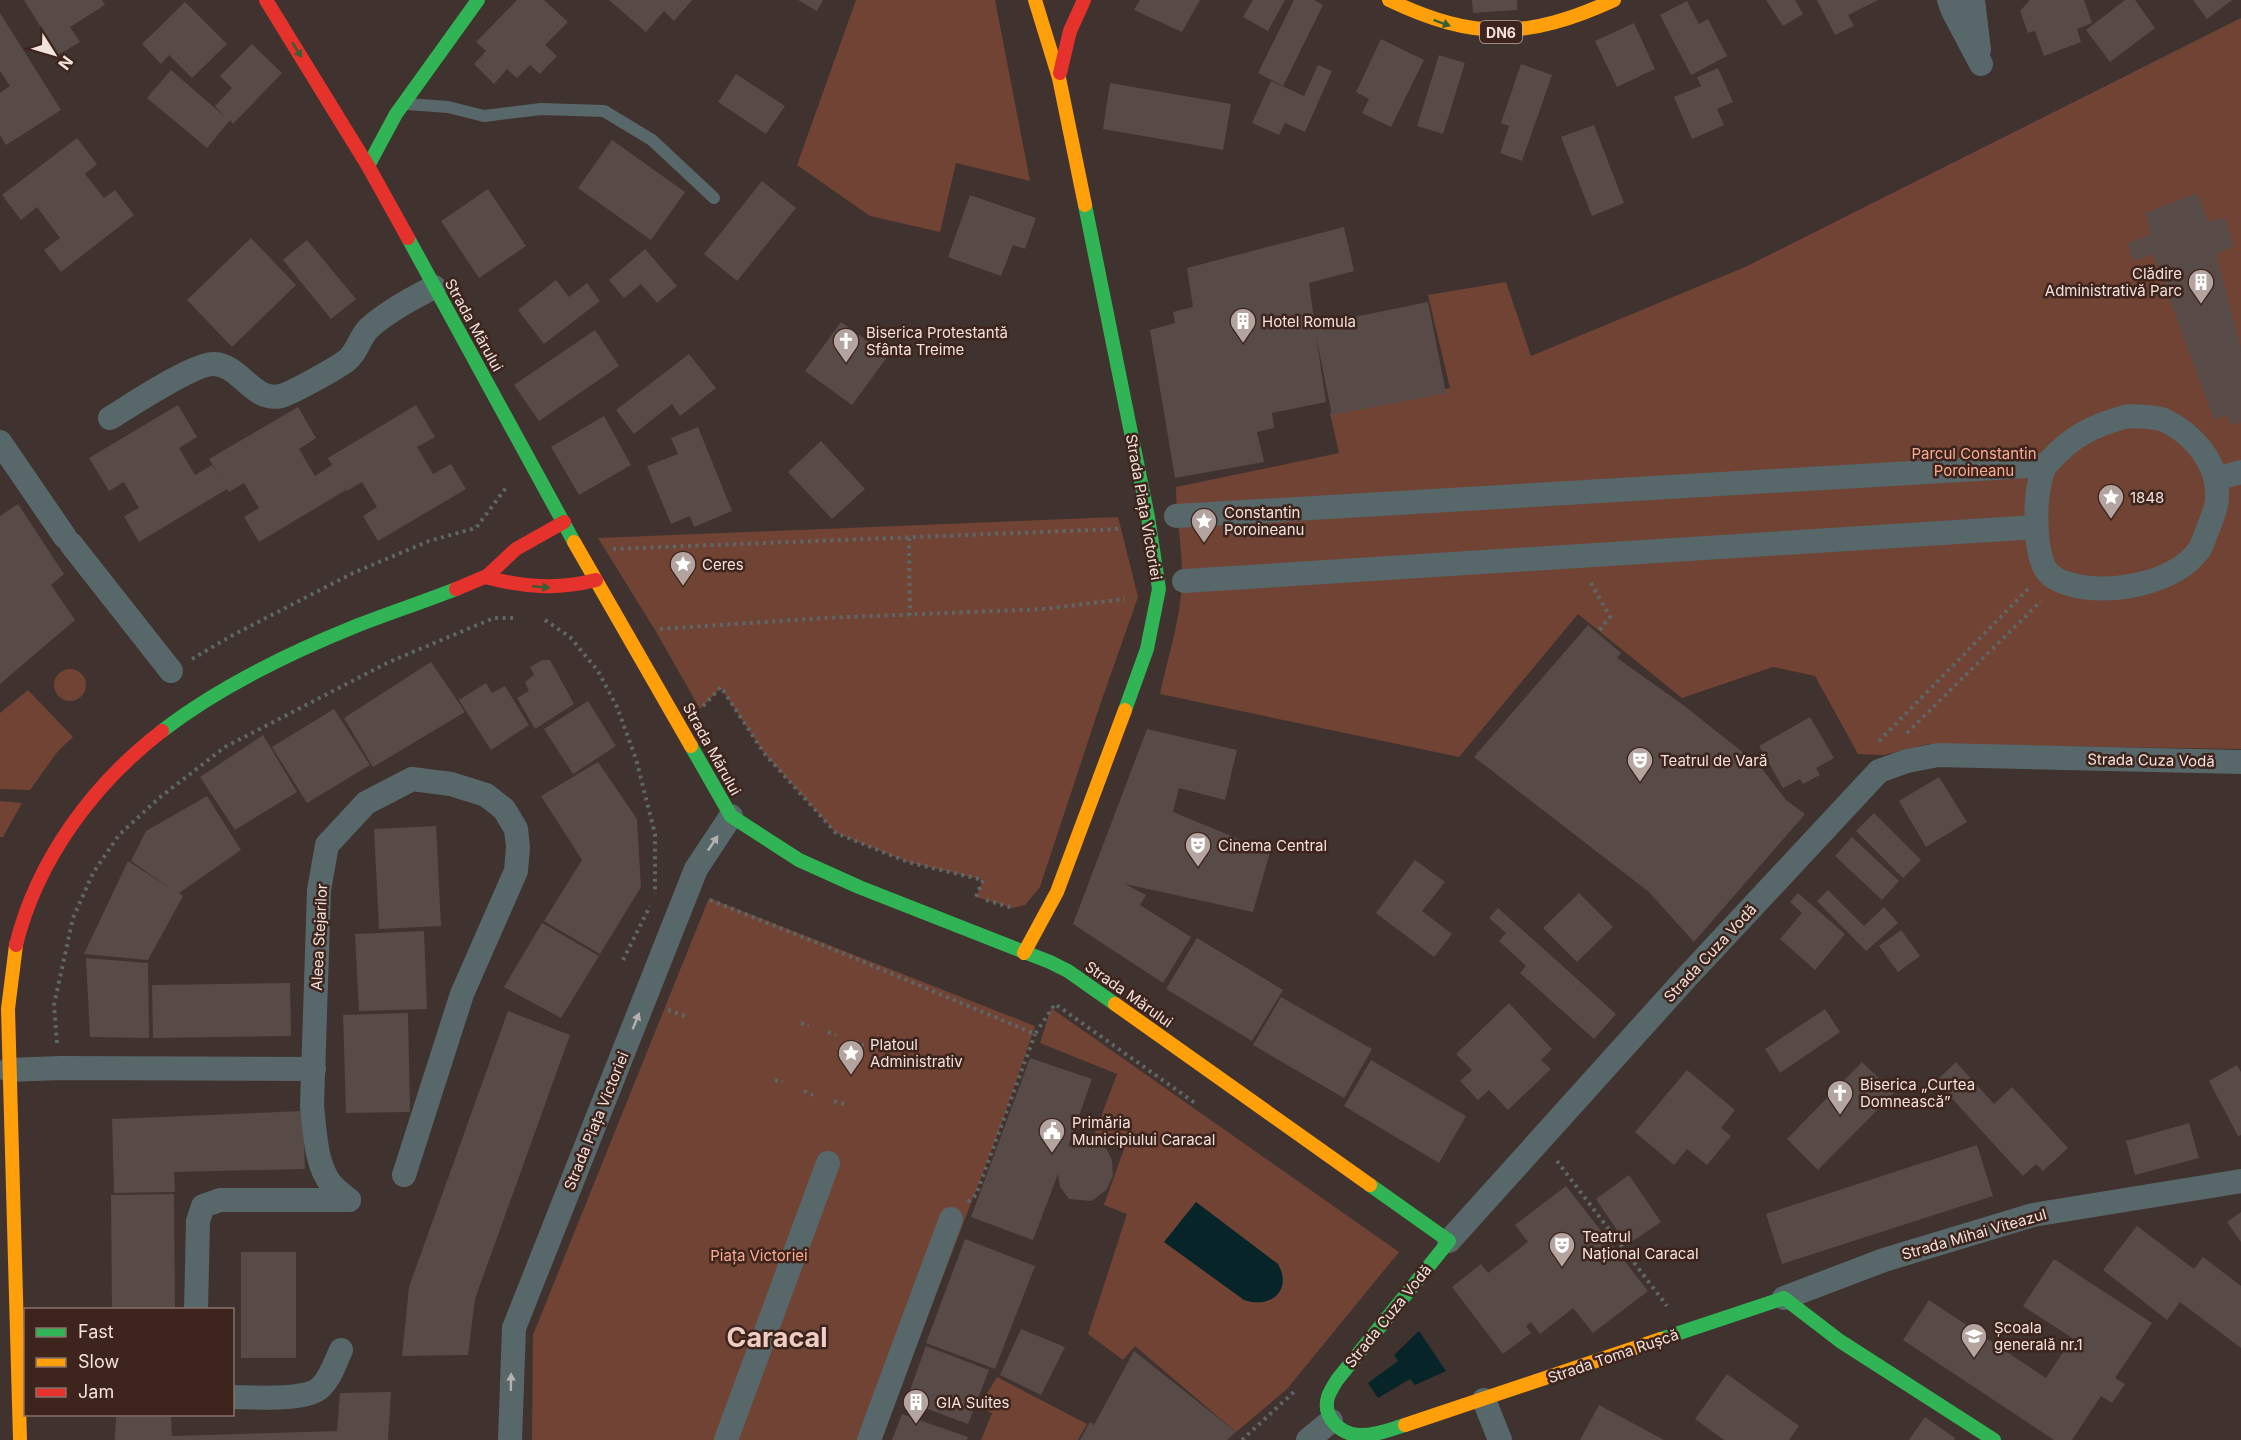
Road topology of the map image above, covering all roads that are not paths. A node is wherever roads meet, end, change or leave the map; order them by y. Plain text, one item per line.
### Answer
1 (266, 0) edge
2 (478, 0) edge
3 (1035, 0) edge
4 (1084, 0) edge
5 (1389, 0) edge
6 (1614, 0) edge
7 (1059, 78) junction
8 (403, 103) junction
9 (368, 166) junction
10 (714, 198) dead end
11 (434, 286) junction
12 (110, 418) dead end
13 (0, 442) edge
14 (2046, 465) junction
15 (2241, 472) edge
16 (2216, 479) junction
17 (1176, 516) dead end
18 (564, 522) junction
19 (2036, 526) junction
20 (485, 577) junction
21 (596, 580) junction
22 (1184, 581) dead end
23 (171, 671) road end
24 (2241, 762) edge
25 (731, 816) junction
26 (1024, 952) junction
27 (6, 971) edge
28 (314, 1069) junction
29 (8, 1070) junction
30 (828, 1163) dead end
31 (404, 1175) dead end
32 (2241, 1181) edge
33 (956, 1214) road end
34 (1449, 1241) junction
35 (1784, 1298) junction
36 (196, 1308) edge
37 (8, 1322) edge
38 (341, 1350) dead end
39 (234, 1397) edge
40 (1484, 1400) junction
41 (1331, 1421) junction
42 (20, 1440) edge
43 (510, 1440) edge
44 (726, 1440) edge
45 (869, 1440) edge
46 (1308, 1440) edge
47 (1500, 1440) edge
48 (1994, 1440) edge

1 -> 9 main road, Strada Mărului
2 - 8 main road
3 - 7 main road, Strada Piața Victoriei
4 - 7 main road, Strada Piața Victoriei
5 -> 6 main road, DN6
7 - 26 main road, Strada Piața Victoriei
8 - 9 main road
8 - 10 lane
9 - 11 main road, Strada Mărului
11 - 12 street
11 - 18 main road, Strada Mărului
13 - 23 street
14 - 16 street
14 - 17 street
14 - 19 street
15 - 16 street
16 - 19 street
18 - 20 main road
18 - 21 main road, Strada Mărului
19 - 22 street
20 -> 21 main road
20 - 27 main road
21 - 25 main road, Strada Mărului
24 - 34 street, Strada Cuza Vodă
25 - 26 main road, Strada Mărului
43 -> 25 street, Strada Piața Victoriei
26 - 34 main road, Strada Mărului
27 - 29 main road
28 - 29 street
28 - 31 street, Aleea Stejarilor
28 - 36 street, Aleea Stejarilor
29 - 37 main road
30 - 44 street
32 - 35 street, Strada Mihai Viteazul
33 - 45 street
34 - 41 main road, Strada Cuza Vodă
35 - 40 main road, Strada Toma Rușcă
35 - 48 main road
37 - 42 main road
38 - 39 street
40 - 41 main road
40 - 47 street
41 - 46 street

